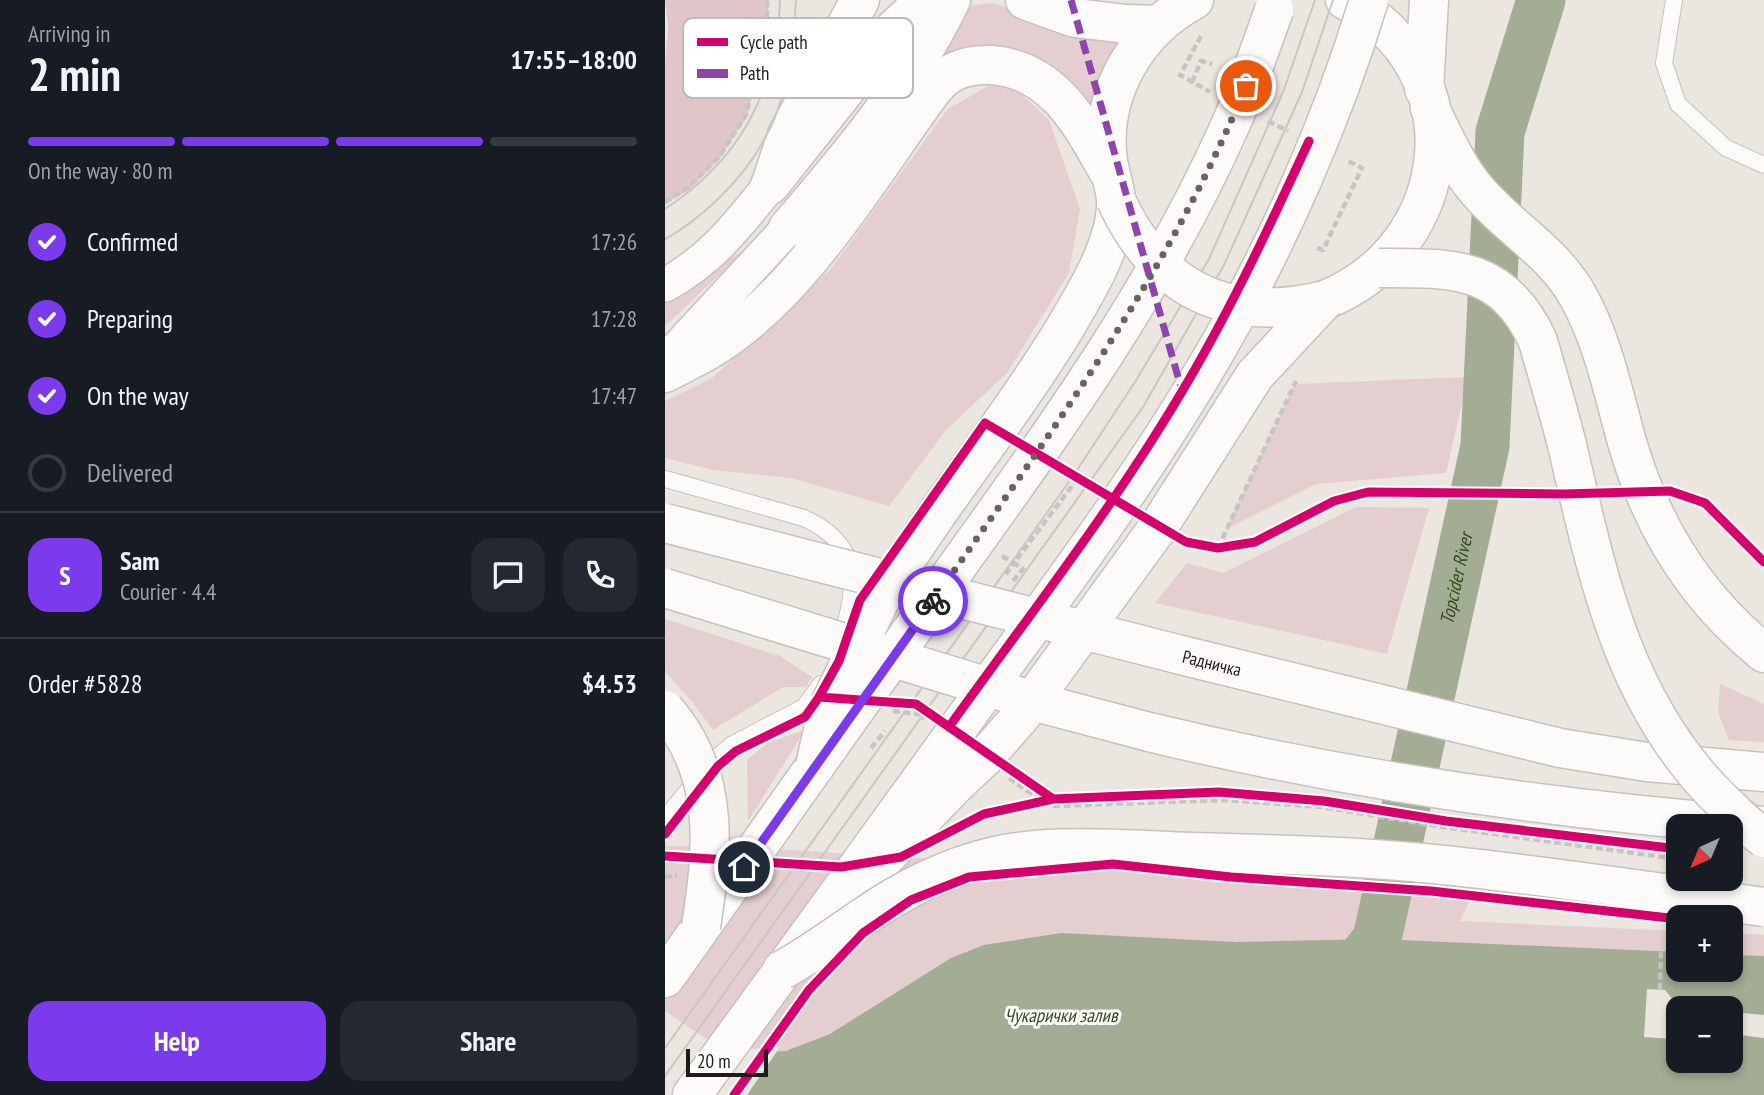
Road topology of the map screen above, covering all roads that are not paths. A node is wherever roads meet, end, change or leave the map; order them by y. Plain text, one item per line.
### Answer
1 (860, 0) edge
2 (936, 0) edge
3 (951, 0) edge
4 (1025, 0) edge
5 (1277, 0) edge
6 (1345, 0) edge
7 (1369, 0) edge
8 (1429, 0) edge
9 (1674, 0) edge
10 (1180, 8) edge
11 (850, 18) edge
12 (906, 18) edge
13 (913, 69) edge
14 (807, 98) edge
15 (840, 98) edge
16 (892, 98) edge
17 (1427, 99) junction
18 (1764, 165) edge
19 (770, 185) junction
20 (1112, 186) junction
21 (804, 237) junction
22 (1379, 268) junction
23 (665, 285) edge
24 (1325, 300) junction
25 (665, 361) edge
26 (665, 373) edge
27 (665, 480) edge
28 (665, 523) edge
29 (665, 588) edge
30 (1764, 653) edge
31 (665, 710) edge
32 (815, 766) junction
33 (1764, 772) edge
34 (665, 818) edge
35 (1764, 826) edge
36 (1764, 838) edge
37 (845, 885) junction
38 (1764, 907) edge
39 (701, 927) junction
40 (782, 970) junction
41 (665, 978) edge
42 (692, 1095) edge

1 - 11 main road
2 - 12 main road
3 - 13 main road
4 - 10 main road
5 - 32 main road, bridge
6 - 17 main road
7 - 37 main road, bridge
8 - 17 main road
9 - 18 lane
10 - 20 main road
14 - 19 main road
15 - 19 main road
16 - 21 main road
17 - 22 main road
17 - 30 main road
19 - 23 street
20 - 21 main road
20 - 24 main road, bridge
20 - 32 main road, bridge
21 - 25 street
21 - 26 main road
22 - 24 main road
22 - 36 main road, bridge
24 - 37 main road, bridge
27 - 34 lane
28 - 33 main road, Радничка, bridge
29 - 35 main road, bridge
31 - 39 main road, bridge
32 - 39 main road
37 - 40 main road
38 - 40 main road, bridge
39 - 41 main road
40 - 42 main road

